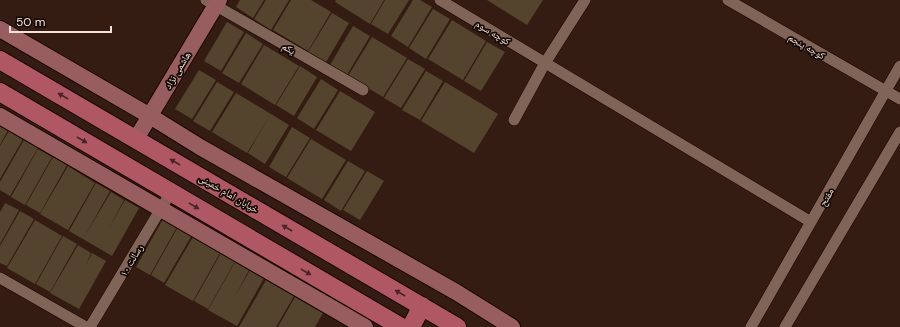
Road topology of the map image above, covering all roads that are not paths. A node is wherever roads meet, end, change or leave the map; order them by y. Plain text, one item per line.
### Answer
1 (440, 0) edge
2 (585, 0) edge
3 (728, 0) edge
4 (213, 2) edge
5 (0, 29) edge
6 (0, 60) edge
7 (545, 64) junction
8 (900, 66) edge
9 (363, 90) dead end
10 (0, 92) edge
11 (886, 92) junction
12 (900, 99) edge
13 (0, 116) edge
14 (150, 116) junction
15 (514, 120) dead end
16 (900, 132) edge
17 (136, 139) junction
18 (171, 192) junction
19 (161, 210) junction
20 (811, 222) junction
21 (0, 278) edge
22 (422, 306) junction
23 (86, 327) edge
24 (90, 327) edge
25 (365, 327) edge
26 (401, 327) edge
27 (411, 327) edge
28 (457, 327) edge
29 (512, 327) edge
30 (751, 327) edge
31 (785, 327) edge

1 - 7 street, کوچه سوم
2 - 7 street
3 - 11 street, کوچه پنجم
4 - 9 street, یکم
4 - 14 street, هاشمی نژاد
5 - 14 street
17 -> 6 main road, خیابان امام خمینی
7 - 15 street
7 - 20 street, کوچه سوم
8 - 11 street, مفتح
10 -> 18 main road
11 - 12 street, کوچه پنجم
11 - 20 street, مفتح
13 - 19 street
14 - 17 street, هاشمی نژاد
14 - 29 street
16 - 31 street
22 -> 17 main road, خیابان امام خمینی
18 - 19 street, رسالت ۱۰
18 -> 26 main road
19 - 24 street, رسالت ۱۰
19 - 25 street
20 - 30 street, مفتح
21 - 23 street
22 - 27 main road
22 - 28 main road, خیابان امام خمینی

